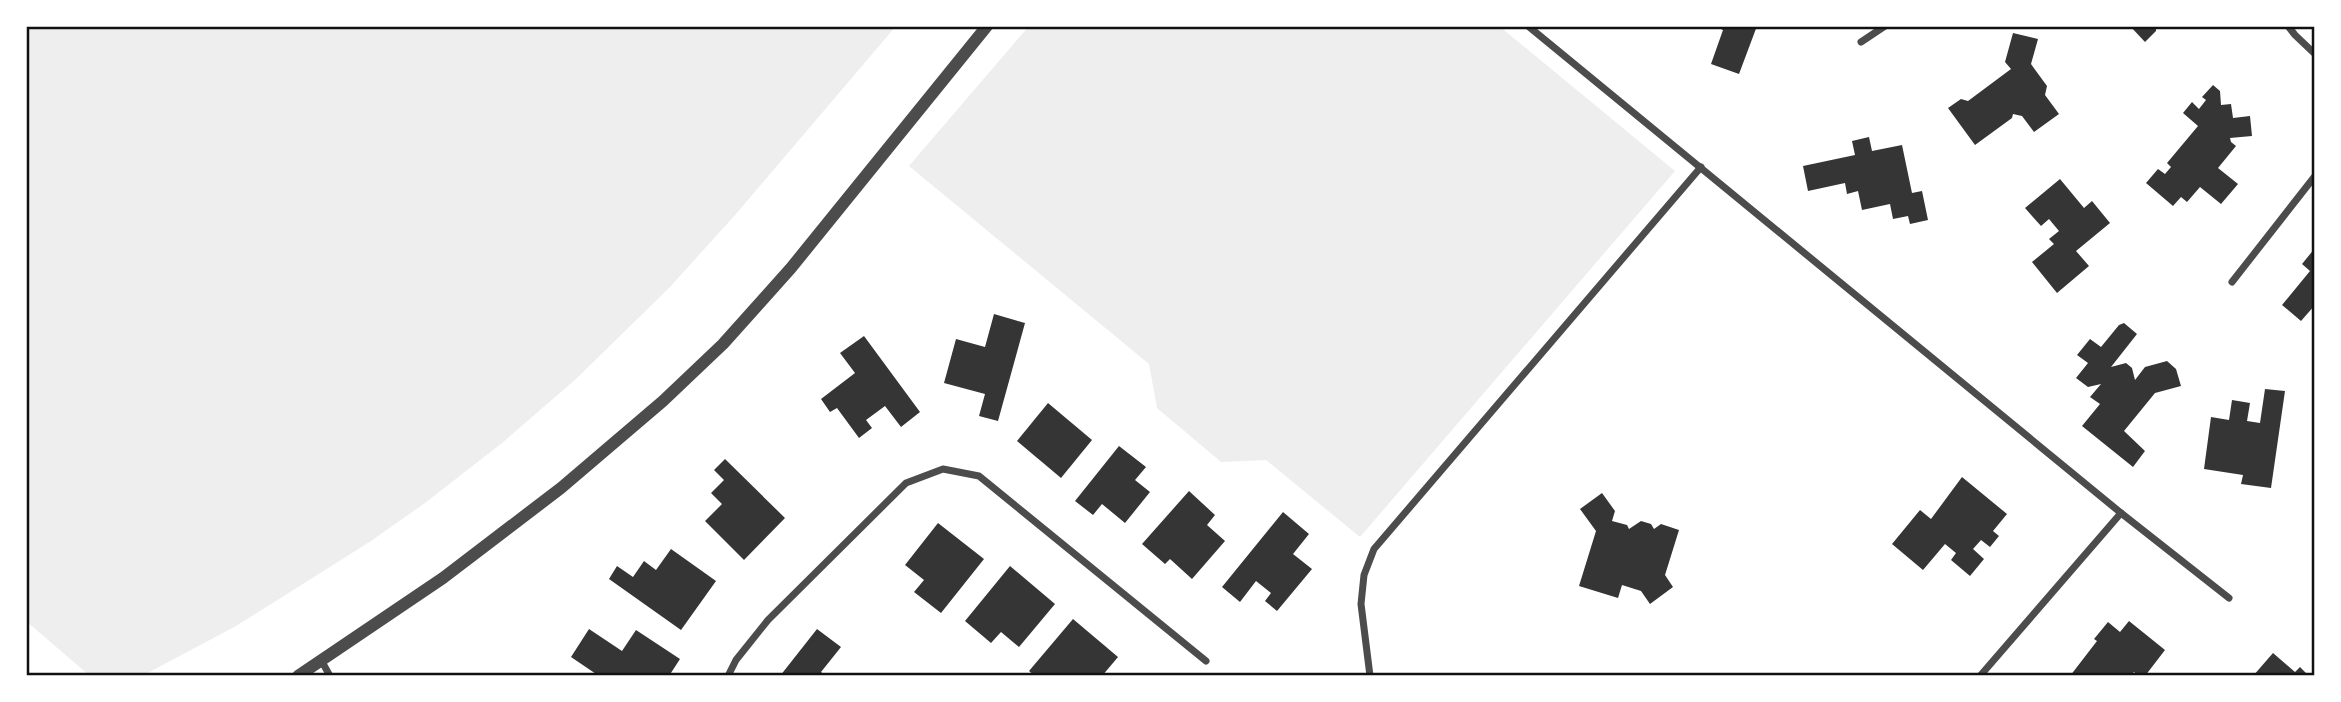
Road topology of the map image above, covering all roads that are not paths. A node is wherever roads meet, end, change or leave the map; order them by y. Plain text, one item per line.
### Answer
1 (987, 26) edge
2 (1528, 26) edge
3 (1885, 26) edge
4 (2288, 26) edge
5 (1861, 42) dead end
6 (2315, 54) edge
7 (1701, 167) junction
8 (2315, 176) edge
9 (2232, 282) dead end
10 (2121, 513) junction
11 (2229, 598) dead end
12 (321, 660) junction
13 (1206, 661) dead end
14 (298, 676) edge
15 (330, 676) edge
16 (728, 676) edge
17 (1370, 676) edge
18 (1980, 676) edge

1 - 12 street
2 - 7 street
3 - 5 street
4 - 6 street
7 - 10 street
7 - 17 street
8 - 9 street
10 - 11 street
10 - 18 street
12 - 14 street
12 - 15 street
13 - 16 street

